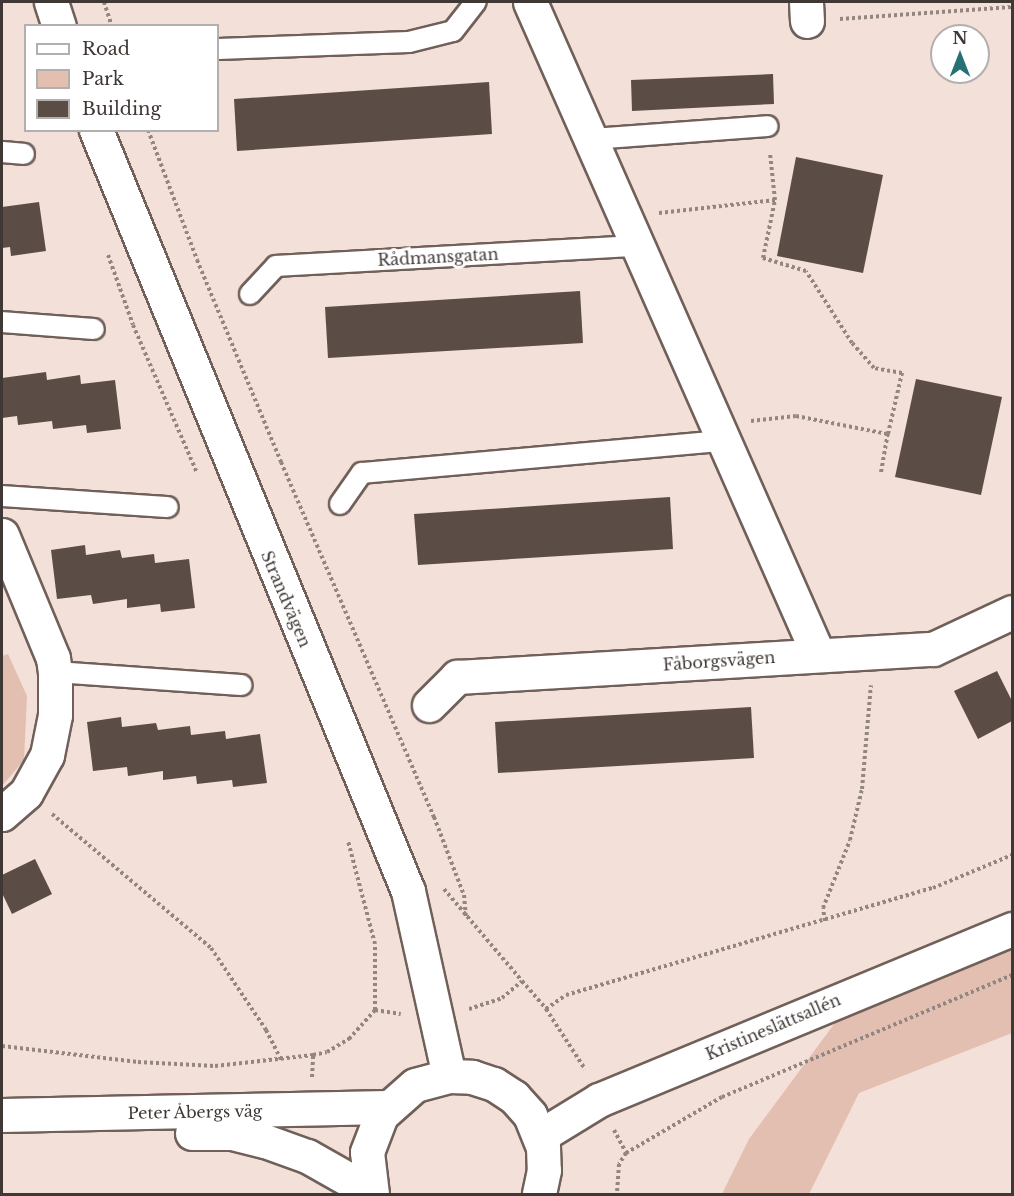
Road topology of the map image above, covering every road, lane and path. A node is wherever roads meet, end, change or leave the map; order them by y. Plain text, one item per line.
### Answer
1 (51, 2) edge
2 (104, 2) edge
3 (476, 2) edge
4 (530, 2) edge
5 (1012, 7) edge
6 (807, 11) edge
7 (58, 24) edge
8 (111, 24) edge
9 (219, 49) edge
10 (768, 126) joint
11 (97, 132) edge
12 (149, 132) edge
13 (592, 139) junction
14 (2, 152) edge
15 (24, 154) dead end
16 (775, 200) junction
17 (626, 216) junction
18 (639, 246) junction
19 (106, 249) dead end
20 (250, 294) dead end
21 (2, 322) edge
22 (94, 329) dead end
23 (888, 434) junction
24 (718, 435) junction
25 (881, 472) dead end
26 (201, 483) dead end
27 (2, 496) edge
28 (340, 504) dead end
29 (168, 507) dead end
30 (2, 535) edge
31 (1012, 612) edge
32 (873, 653) junction
33 (818, 654) junction
34 (55, 672) junction
35 (242, 685) dead end
36 (429, 705) dead end
37 (26, 793) junction
38 (2, 814) edge
39 (347, 838) dead end
40 (1012, 855) edge
41 (825, 921) junction
42 (1012, 929) edge
43 (1012, 975) edge
44 (522, 981) junction
45 (546, 1009) junction
46 (375, 1010) dead end
47 (437, 1014) junction
48 (2, 1046) edge
49 (313, 1054) dead end
50 (282, 1061) junction
51 (449, 1076) junction
52 (599, 1100) junction
53 (387, 1107) junction
54 (2, 1115) edge
55 (2, 1132) edge
56 (540, 1136) junction
57 (626, 1153) junction
58 (371, 1193) edge
59 (539, 1194) edge
60 (617, 1194) edge

1 - 7 street
2 - 8 path
3 - 9 lane
4 - 13 street
5 - 6 path
10 - 13 lane
10 - 16 path
11 - 47 street, Strandvägen
12 - 44 path
13 - 17 street
14 - 15 lane
16 - 17 path
16 - 23 path
17 - 18 street
18 - 20 lane, Rådmansgatan
18 - 24 street
19 - 26 path
21 - 22 lane
23 - 24 path
23 - 25 path
24 - 28 lane
24 - 33 street
27 - 29 lane
30 - 34 street
31 - 32 street, Fåborgsvägen
32 - 33 street, Fåborgsvägen
32 - 41 path
33 - 36 street, Fåborgsvägen
34 - 35 lane
34 - 37 street
37 - 38 street
37 - 50 path
39 - 46 path
40 - 41 path
41 - 45 path
42 - 52 street, Kristineslättsallén
43 - 57 path
44 - 45 path
44 - 47 path
45 - 52 path
47 - 51 street, Strandvägen
48 - 50 path
49 - 50 path
51 - 53 street
51 - 56 street
52 - 56 street, Kristineslättsallén
52 - 57 path
53 - 54 street, Peter Åbergs väg
53 - 58 street
55 - 58 street, Peter Åbergs väg
56 - 59 street
57 - 60 path

